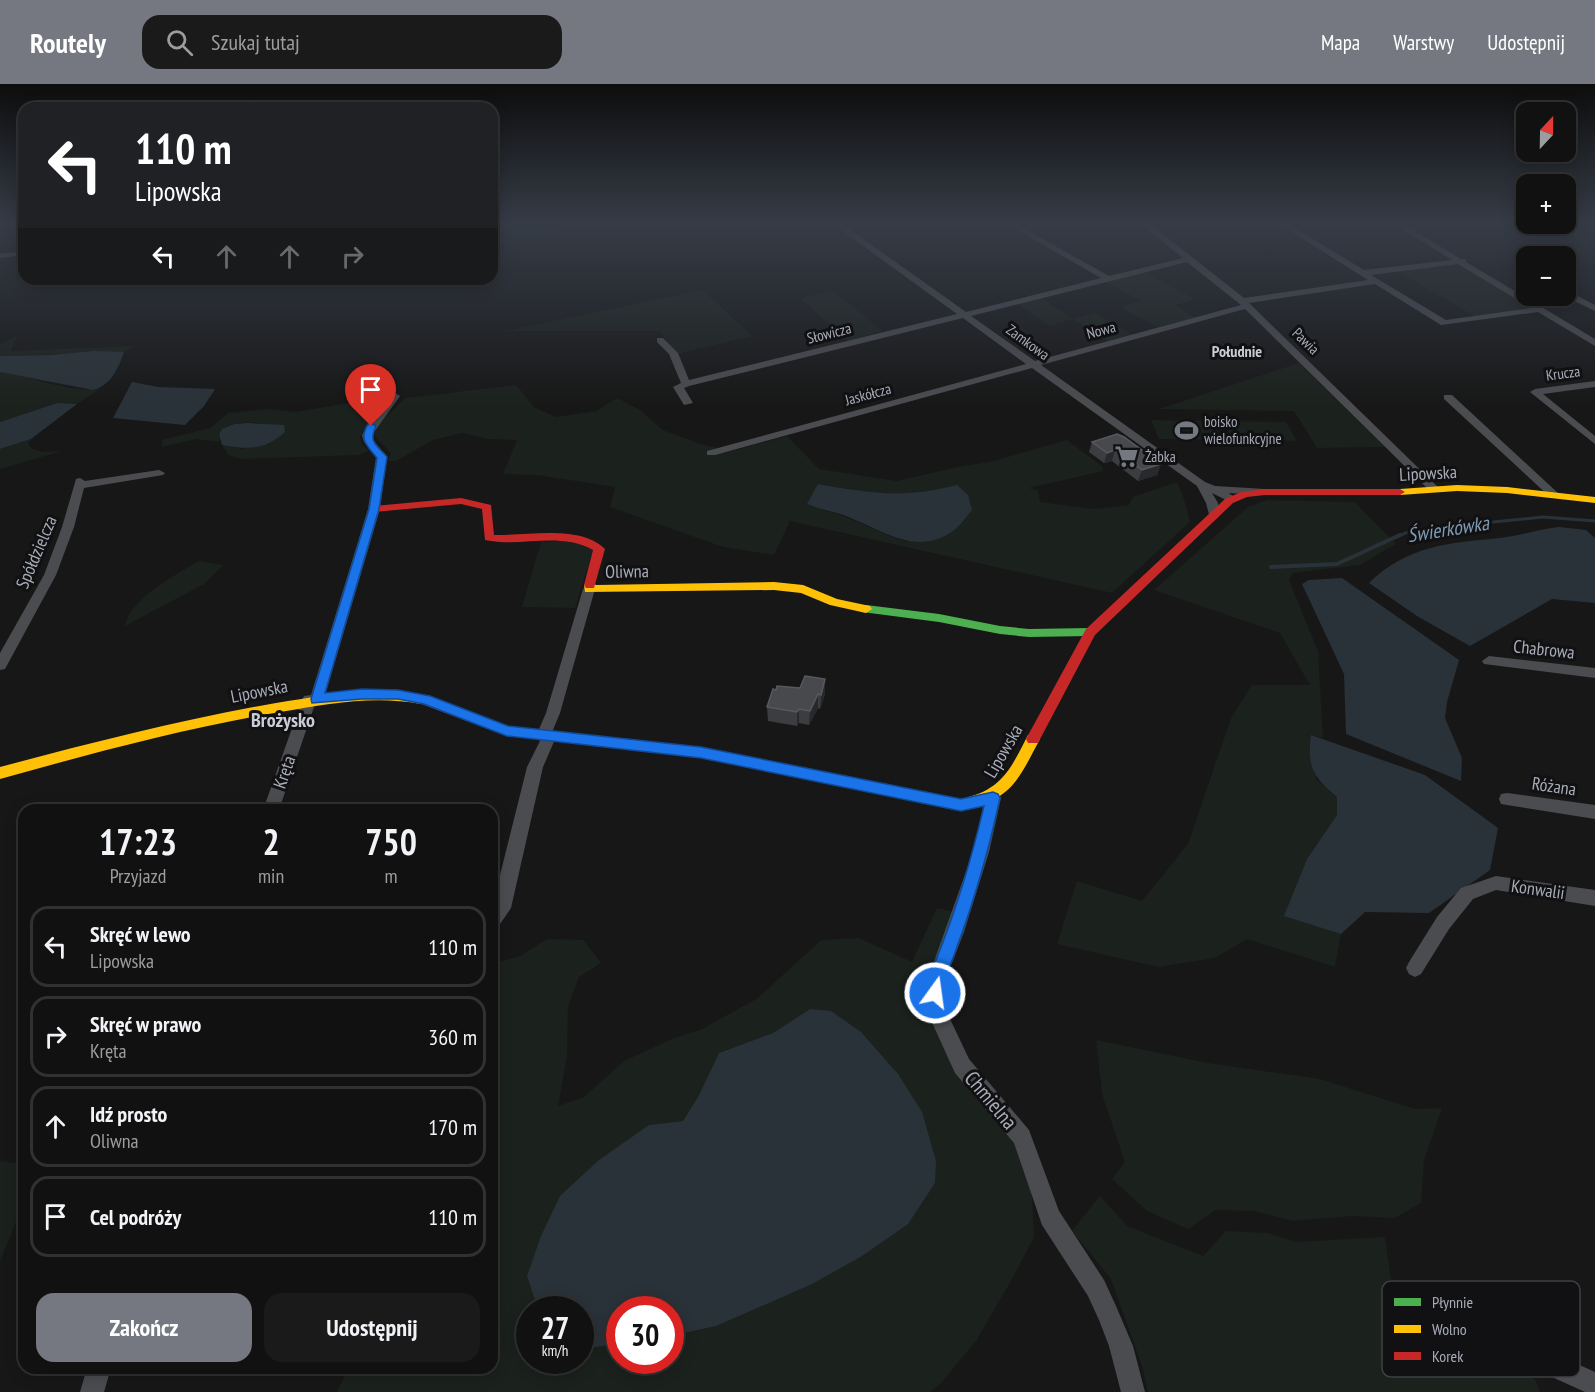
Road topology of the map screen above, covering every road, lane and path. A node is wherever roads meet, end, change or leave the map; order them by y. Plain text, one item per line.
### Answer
1 (922, 285) edge
2 (1084, 285) edge
3 (1220, 285) edge
4 (1354, 285) edge
5 (1383, 285) edge
6 (1501, 285) edge
7 (1576, 298) edge
8 (1244, 304) junction
9 (1595, 308) edge
10 (1540, 309) junction
11 (964, 315) junction
12 (1595, 331) edge
13 (1580, 333) junction
14 (660, 340) dead end
15 (1595, 343) edge
16 (1033, 365) junction
17 (686, 384) junction
18 (1595, 384) edge
19 (395, 396) dead end
20 (1448, 397) dead end
21 (688, 403) dead end
22 (1595, 441) edge
23 (711, 453) dead end
24 (159, 473) dead end
25 (1207, 488) junction
26 (1435, 490) junction
27 (1265, 492) junction
28 (1555, 496) junction
29 (1595, 500) edge
30 (1230, 501) junction
31 (374, 509) junction
32 (1214, 516) junction
33 (589, 589) junction
34 (1090, 632) junction
35 (1489, 661) dead end
36 (0, 665) edge
37 (1595, 673) edge
38 (313, 700) junction
39 (546, 736) junction
40 (0, 773) edge
41 (993, 798) junction
42 (1507, 799) dead end
43 (273, 804) edge
44 (1595, 812) edge
45 (1595, 898) edge
46 (498, 913) edge
47 (1415, 968) dead end
48 (97, 1374) edge
49 (1579, 1377) edge
50 (1595, 1384) edge
51 (92, 1392) edge
52 (1133, 1392) edge

1 - 11 street, Zamkowa
2 - 11 street, Słowicza
3 - 8 street, Pawia
4 - 8 street, Nowa
5 - 10 street
6 - 10 street, Krucza
7 - 9 street
8 - 16 street, Nowa
8 - 26 street, Pawia
10 - 13 street, Krucza
11 - 16 street, Zamkowa
11 - 17 street, Słowicza
12 - 13 street
13 - 15 street, Krucza
14 - 17 street
16 - 23 street, Jaskółcza
16 - 25 street, Zamkowa
17 - 21 street
18 - 22 street, Krucza
19 - 31 street
20 - 28 street
24 - 36 street, Spółdzielcza
25 - 27 street
25 - 30 street, Zamkowa
25 - 32 street
26 - 27 street, Lipowska
26 - 28 street, Lipowska
27 - 30 street, Lipowska
28 - 29 street, Lipowska
30 - 32 street, Lipowska
31 - 33 street, Oliwna
31 - 38 street, Kręta
32 - 34 street, Lipowska
33 - 34 street, Oliwna
33 - 39 street
34 - 41 street, Lipowska
35 - 37 street, Chabrowa
38 - 39 street, Lipowska
38 - 40 street, Lipowska
38 - 43 street, Kręta
39 - 41 street, Lipowska
39 - 46 street
41 - 52 street, Chmielna
42 - 44 street, Różana
45 - 47 street, Konwalii
48 - 51 street
49 - 50 street

